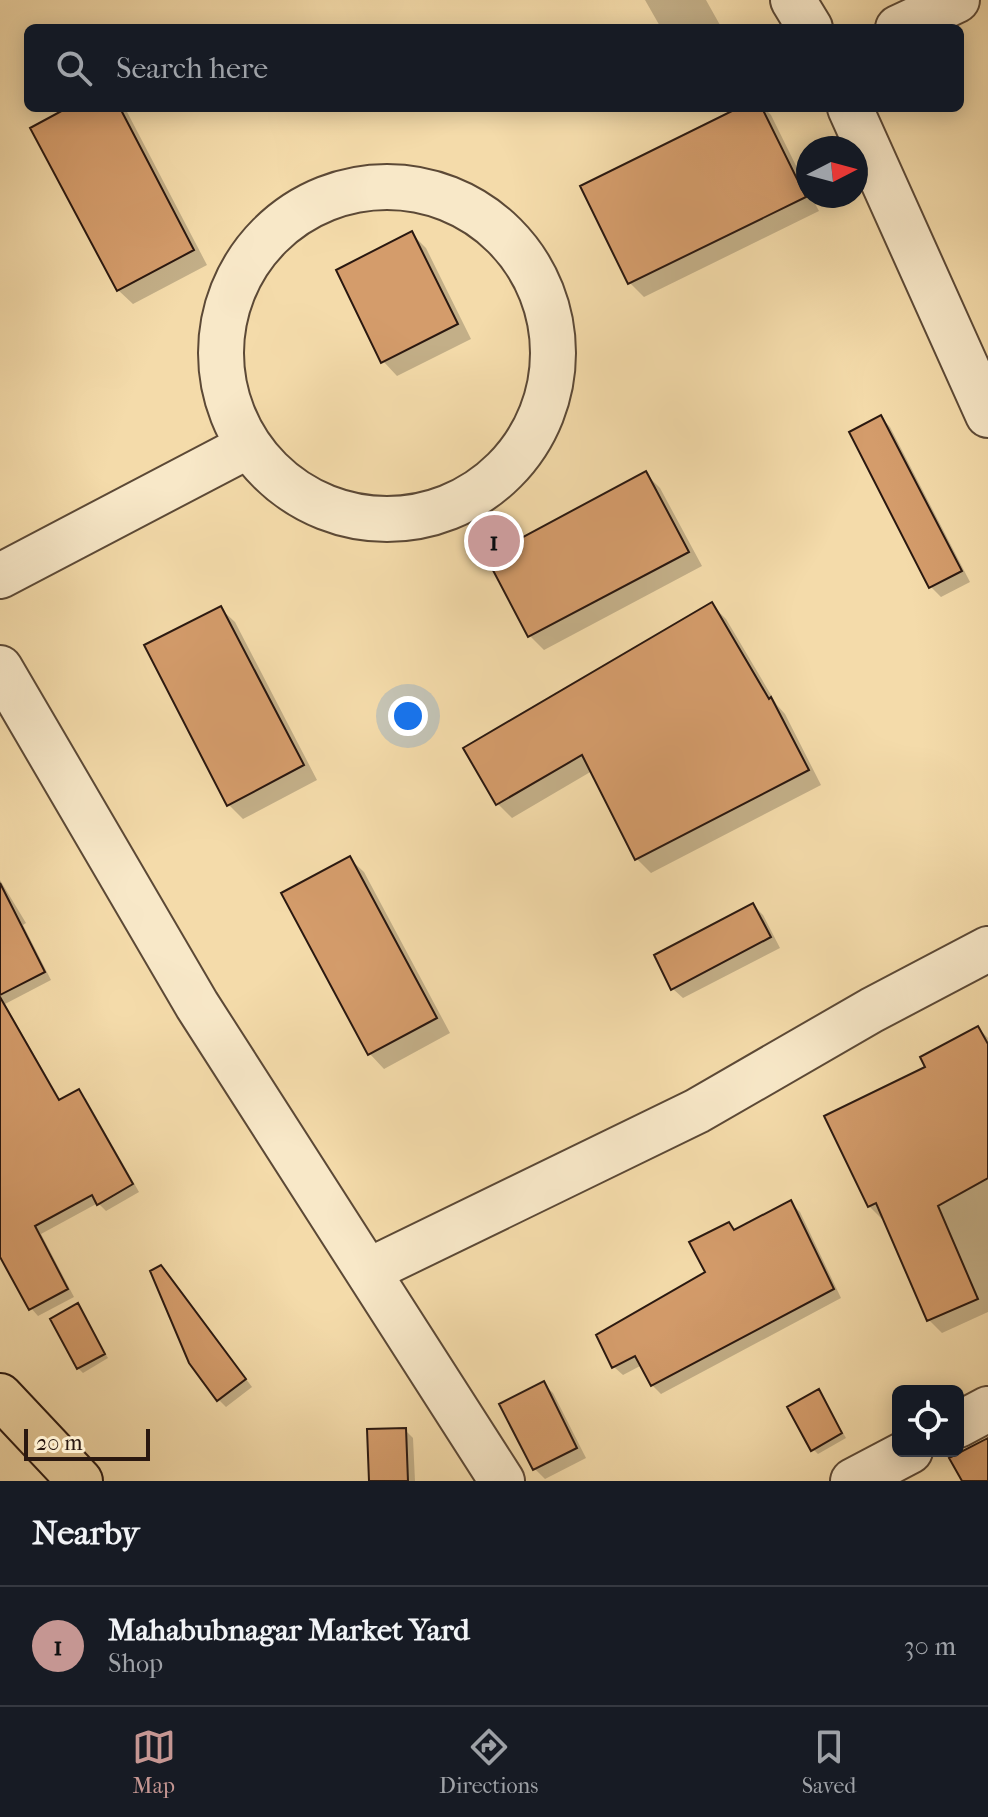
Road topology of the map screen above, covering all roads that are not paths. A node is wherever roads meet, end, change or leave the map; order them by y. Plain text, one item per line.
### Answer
1 (793, 0) edge
2 (957, 0) edge
3 (808, 24) edge
4 (906, 24) edge
5 (852, 112) edge
6 (988, 415) edge
7 (248, 446) junction
8 (0, 576) edge
9 (0, 668) edge
10 (988, 949) edge
11 (368, 1271) junction
12 (0, 1396) edge
13 (988, 1409) edge
14 (964, 1422) edge
15 (899, 1457) edge
16 (80, 1481) edge
17 (502, 1481) edge
18 (853, 1481) edge

1 - 3 street
2 - 4 street
5 - 6 street
7 - 7 street
7 - 8 street
9 - 11 street
10 - 11 street
11 - 17 street
12 - 16 main road
13 - 14 street
15 - 18 street

